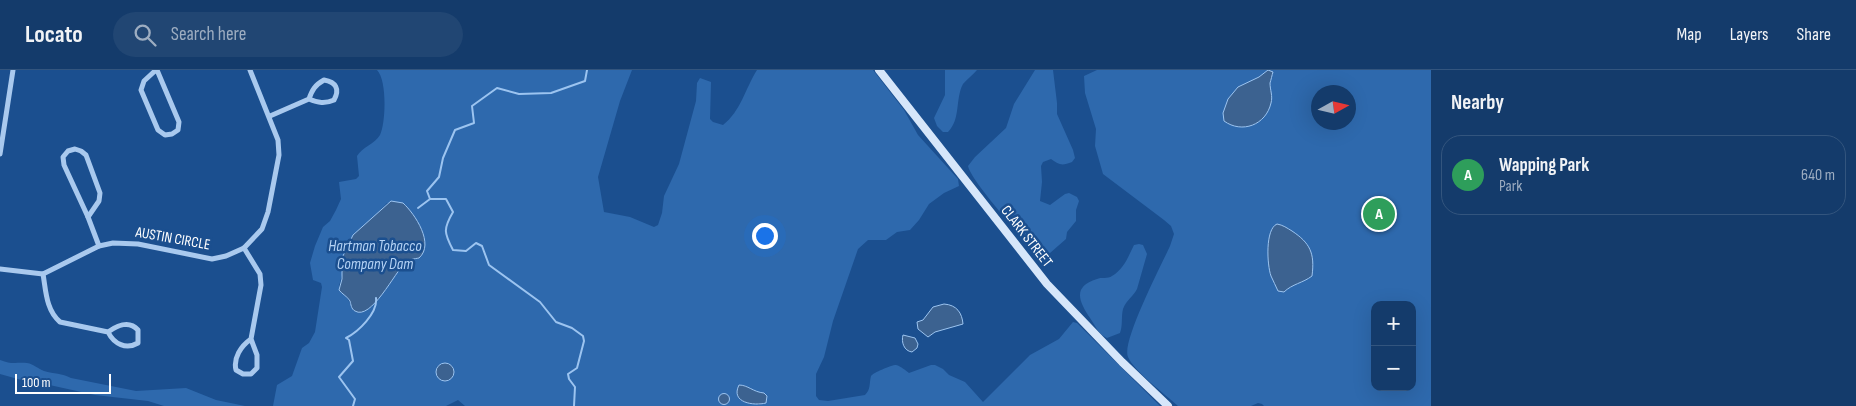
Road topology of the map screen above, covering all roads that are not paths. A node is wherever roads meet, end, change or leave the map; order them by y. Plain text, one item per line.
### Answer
1 (13, 70) edge
2 (156, 70) edge
3 (250, 70) edge
4 (880, 70) edge
5 (309, 100) junction
6 (270, 116) junction
7 (0, 154) edge
8 (88, 218) junction
9 (99, 246) junction
10 (244, 248) junction
11 (0, 269) edge
12 (43, 274) junction
13 (108, 332) junction
14 (251, 338) junction
15 (1168, 406) edge

1 - 7 street
2 - 2 street
3 - 6 street, AUSTIN CIRCLE
4 - 15 main road, CLARK STREET
5 - 5 street
5 - 6 street
6 - 10 street, AUSTIN CIRCLE
8 - 8 street
8 - 9 street
9 - 10 street, AUSTIN CIRCLE
9 - 12 street, AUSTIN CIRCLE
10 - 14 street
11 - 12 street
12 - 13 street
13 - 13 street
14 - 14 street

